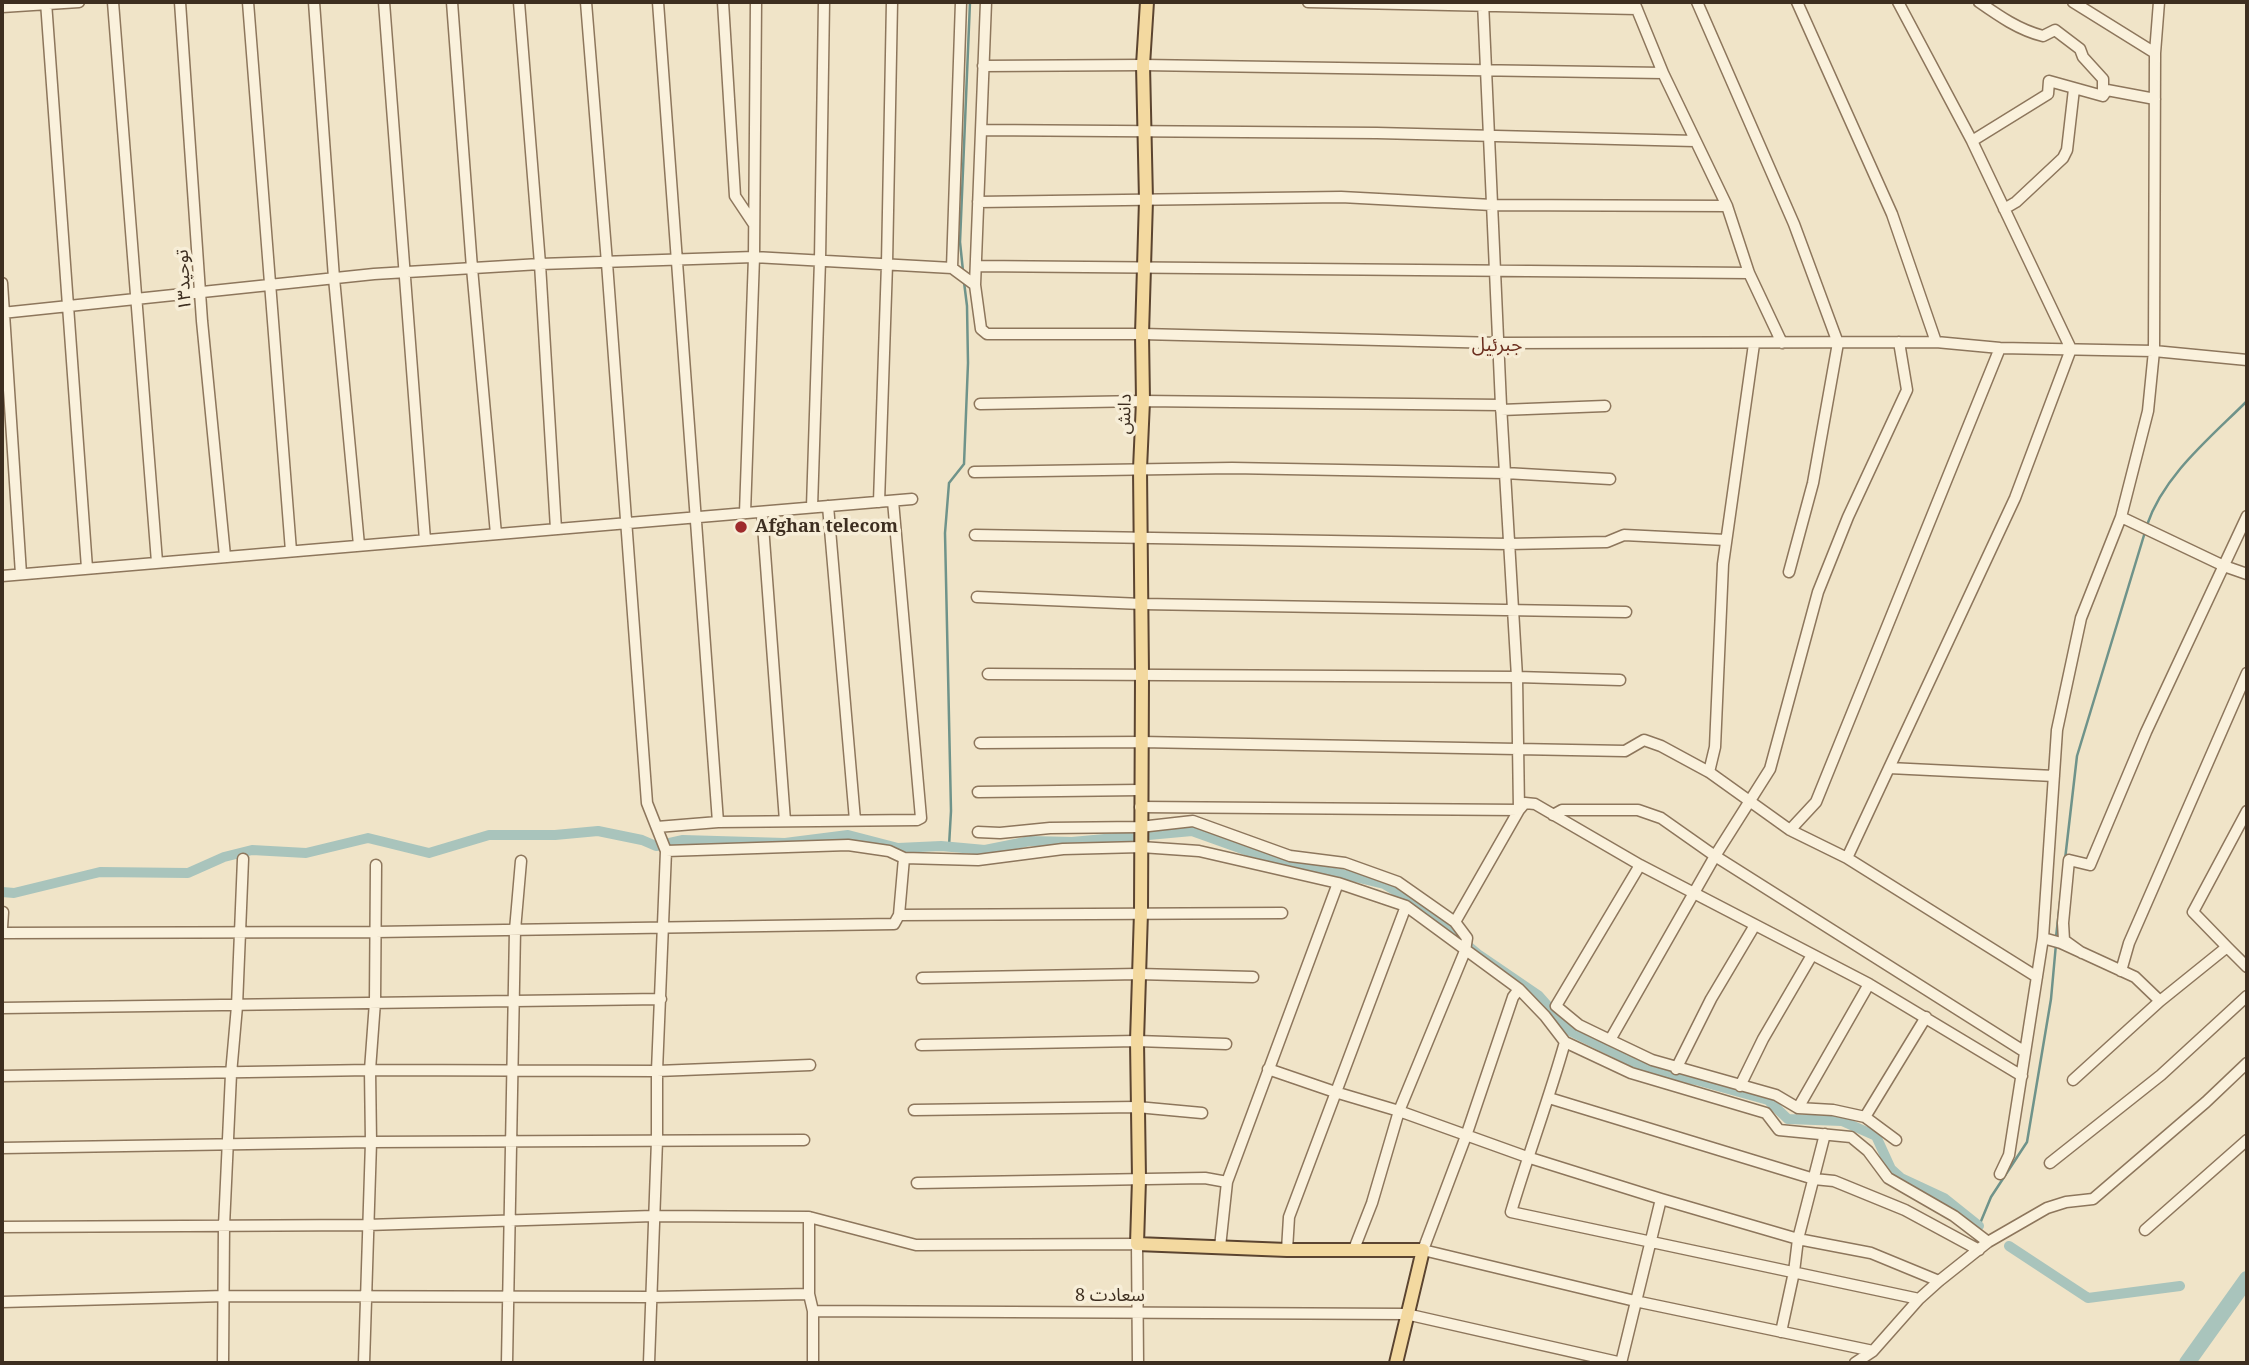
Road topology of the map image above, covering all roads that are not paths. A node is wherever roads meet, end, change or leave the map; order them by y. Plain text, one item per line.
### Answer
1 (79, 2) edge
2 (113, 2) edge
3 (180, 2) edge
4 (248, 2) edge
5 (314, 2) edge
6 (384, 2) edge
7 (452, 2) edge
8 (519, 2) edge
9 (586, 2) edge
10 (658, 2) edge
11 (723, 2) edge
12 (756, 2) edge
13 (824, 2) edge
14 (892, 2) edge
15 (961, 2) edge
16 (986, 2) edge
17 (1147, 2) edge
18 (1308, 2) edge
19 (1697, 2) edge
20 (1797, 2) edge
21 (1898, 2) edge
22 (1979, 2) edge
23 (2073, 2) edge
24 (2159, 2) edge
25 (46, 3) edge
26 (1483, 4) edge
27 (1636, 5) edge
28 (2, 7) edge
29 (2155, 53) junction
30 (1143, 65) junction
31 (983, 66) junction
32 (1486, 71) junction
33 (1663, 73) junction
34 (2074, 89) junction
35 (2103, 96) junction
36 (2155, 99) junction
37 (981, 130) junction
38 (1144, 131) junction
39 (1488, 136) junction
40 (1695, 141) junction
41 (1972, 141) junction
42 (1146, 200) junction
43 (978, 202) junction
44 (1492, 205) junction
45 (1727, 206) junction
46 (2004, 209) junction
47 (753, 223) junction
48 (754, 257) junction
49 (675, 260) junction
50 (820, 260) junction
51 (607, 263) junction
52 (540, 264) junction
53 (887, 264) junction
54 (976, 266) junction
55 (1145, 267) junction
56 (472, 268) junction
57 (952, 268) junction
58 (404, 272) junction
59 (1495, 272) junction
60 (1749, 273) junction
61 (334, 278) junction
62 (2, 283) edge
63 (975, 285) junction
64 (271, 286) junction
65 (201, 293) junction
66 (136, 300) junction
67 (69, 306) junction
68 (3, 313) edge
69 (1142, 334) junction
70 (1899, 342) junction
71 (1936, 342) junction
72 (1498, 343) junction
73 (1782, 343) junction
74 (1838, 343) junction
75 (1754, 344) junction
76 (2000, 348) junction
77 (2071, 349) junction
78 (2154, 351) junction
79 (2247, 360) edge
80 (1143, 401) junction
81 (980, 404) dead end
82 (1605, 406) dead end
83 (1501, 408) junction
84 (1140, 469) junction
85 (974, 472) dead end
86 (1505, 473) junction
87 (1610, 479) dead end
88 (912, 499) dead end
89 (894, 501) junction
90 (879, 502) junction
91 (828, 506) junction
92 (811, 508) junction
93 (762, 512) junction
94 (745, 513) junction
95 (2247, 516) edge
96 (696, 517) junction
97 (2121, 517) junction
98 (627, 523) junction
99 (556, 529) junction
100 (496, 534) junction
101 (975, 535) dead end
102 (1140, 537) junction
103 (425, 540) junction
104 (1726, 540) junction
105 (1508, 544) junction
106 (359, 545) junction
107 (291, 551) junction
108 (225, 556) junction
109 (157, 562) junction
110 (2224, 566) junction
111 (88, 568) junction
112 (1789, 572) dead end
113 (21, 574) junction
114 (2247, 574) edge
115 (2, 576) edge
116 (977, 597) dead end
117 (1142, 604) junction
118 (1512, 610) junction
119 (1626, 611) dead end
120 (2247, 673) edge
121 (988, 674) dead end
122 (1142, 675) junction
123 (1517, 677) junction
124 (1620, 680) dead end
125 (1141, 742) junction
126 (980, 743) dead end
127 (1518, 749) junction
128 (1889, 768) junction
129 (1709, 772) junction
130 (2054, 776) junction
131 (1140, 790) junction
132 (978, 792) dead end
133 (1751, 800) junction
134 (1140, 807) junction
135 (1519, 810) junction
136 (2247, 811) edge
137 (1553, 816) junction
138 (855, 820) junction
139 (785, 821) junction
140 (718, 822) junction
141 (657, 827) junction
142 (1140, 827) junction
143 (1790, 830) junction
144 (978, 832) dead end
145 (1142, 847) junction
146 (666, 851) junction
147 (1715, 856) junction
148 (904, 858) junction
149 (1847, 858) junction
150 (243, 859) dead end
151 (521, 861) dead end
152 (376, 865) dead end
153 (1640, 865) junction
154 (1338, 883) junction
155 (1695, 894) junction
156 (1406, 906) junction
157 (3, 912) edge
158 (1141, 912) junction
159 (1282, 913) dead end
160 (899, 915) junction
161 (1455, 922) junction
162 (1755, 925) junction
163 (661, 929) junction
164 (2, 930) edge
165 (515, 930) junction
166 (239, 931) junction
167 (375, 932) junction
168 (2043, 938) junction
169 (2227, 947) junction
170 (1465, 951) junction
171 (2082, 953) junction
172 (1812, 955) junction
173 (2247, 967) edge
174 (2121, 971) junction
175 (1138, 974) junction
176 (1254, 977) dead end
177 (2037, 977) junction
178 (922, 978) dead end
179 (1869, 984) junction
180 (1519, 989) junction
181 (2247, 996) edge
182 (661, 999) junction
183 (515, 1000) junction
184 (2160, 1001) junction
185 (374, 1002) junction
186 (237, 1006) junction
187 (2, 1008) edge
188 (1926, 1017) junction
189 (1610, 1040) junction
190 (1137, 1041) junction
191 (1565, 1042) junction
192 (1226, 1044) dead end
193 (921, 1045) dead end
194 (2025, 1052) junction
195 (2247, 1063) edge
196 (810, 1065) dead end
197 (1677, 1068) junction
198 (1268, 1069) junction
199 (370, 1070) junction
200 (513, 1070) junction
201 (657, 1071) junction
202 (231, 1074) junction
203 (2, 1076) edge
204 (2022, 1076) junction
205 (2073, 1080) dead end
206 (1740, 1086) junction
207 (1335, 1093) junction
208 (1549, 1098) junction
209 (1137, 1107) junction
210 (1798, 1108) junction
211 (914, 1110) dead end
212 (1399, 1111) junction
213 (1202, 1113) dead end
214 (1865, 1117) junction
215 (1825, 1134) junction
216 (1466, 1136) junction
217 (657, 1140) junction
218 (804, 1140) dead end
219 (1896, 1140) dead end
220 (2247, 1140) edge
221 (513, 1141) junction
222 (371, 1142) junction
223 (229, 1146) junction
224 (2, 1149) edge
225 (1527, 1157) junction
226 (2050, 1163) dead end
227 (2000, 1174) dead end
228 (1139, 1179) junction
229 (1814, 1179) junction
230 (917, 1182) dead end
231 (1227, 1182) junction
232 (1661, 1199) junction
233 (653, 1216) junction
234 (809, 1217) junction
235 (511, 1220) junction
236 (368, 1224) junction
237 (224, 1226) junction
238 (2, 1227) edge
239 (2145, 1230) dead end
240 (1798, 1240) junction
241 (1650, 1242) junction
242 (1988, 1242) junction
243 (1138, 1244) junction
244 (1220, 1247) junction
245 (1354, 1249) junction
246 (1287, 1250) junction
247 (1423, 1250) junction
248 (1979, 1250) junction
249 (1794, 1272) junction
250 (1939, 1281) junction
251 (809, 1294) junction
252 (225, 1296) junction
253 (367, 1297) junction
254 (509, 1297) junction
255 (652, 1297) junction
256 (1919, 1299) junction
257 (1635, 1301) junction
258 (2, 1302) edge
259 (814, 1311) junction
260 (1137, 1312) junction
261 (1406, 1314) junction
262 (1781, 1332) junction
263 (1873, 1351) junction
264 (223, 1363) edge
265 (364, 1363) edge
266 (507, 1363) edge
267 (649, 1363) edge
268 (813, 1363) edge
269 (1138, 1363) edge
270 (1396, 1363) edge
271 (1621, 1363) edge
272 (1855, 1363) edge

1 - 25 street
2 - 66 street
3 - 65 street, توحید۱۳
4 - 64 street
5 - 61 street
6 - 58 street
7 - 56 street
8 - 52 street
9 - 51 street
10 - 49 street
11 - 47 street
12 - 47 street
13 - 50 street
14 - 53 street
15 - 57 street
16 - 31 street
17 - 30 main road, دانش
18 - 26 street
19 - 74 street
20 - 71 street
21 - 41 street
22 - 35 street
23 - 29 street
24 - 29 street
25 - 28 street
25 - 67 street
26 - 27 street
26 - 32 street
27 - 33 street
29 - 36 street
30 - 31 street
30 - 32 street
30 - 38 main road, دانش
31 - 37 street
32 - 33 street
32 - 39 street
33 - 40 street
34 - 35 street
34 - 41 street
34 - 46 street
35 - 36 street
36 - 78 street
37 - 38 street
37 - 43 street
38 - 39 street
38 - 42 main road, دانش
39 - 40 street
39 - 44 street
40 - 45 street
41 - 46 street
42 - 43 street
42 - 44 street
42 - 55 main road, دانش
43 - 54 street
44 - 45 street
44 - 59 street
45 - 60 street
46 - 77 street
47 - 48 street
48 - 49 street
48 - 50 street
48 - 94 street
49 - 51 street
49 - 96 street
50 - 53 street
50 - 92 street
51 - 52 street
51 - 98 street
52 - 56 street
52 - 99 street
53 - 57 street
53 - 90 street
54 - 55 street
54 - 63 street
55 - 59 street
55 - 69 main road, دانش
56 - 58 street
56 - 100 street
57 - 63 street
58 - 61 street
58 - 103 street
59 - 60 street
59 - 72 street
60 - 73 street
61 - 64 street
61 - 106 street
62 - 68 street
63 - 69 street
64 - 65 street
64 - 107 street
65 - 66 street
65 - 108 street, توحید۱۳
66 - 67 street
66 - 109 street
67 - 68 street
67 - 111 street
68 - 113 street
69 - 72 street
69 - 80 main road, دانش
70 - 71 street
70 - 74 street
70 - 133 street
71 - 76 street
72 - 75 street
72 - 83 street
73 - 74 street
73 - 75 street
74 - 112 street
75 - 104 street
76 - 77 street
76 - 143 street
77 - 78 street
77 - 128 street
78 - 79 street
78 - 97 street
80 - 81 street
80 - 83 street
80 - 84 main road, دانش
82 - 83 street
83 - 86 street
84 - 85 street
84 - 86 street
84 - 102 main road, دانش
86 - 87 street
86 - 105 street
88 - 89 street
89 - 90 street
89 - 138 street
90 - 91 street
91 - 92 street
91 - 138 street
92 - 93 street
93 - 94 street
93 - 139 street
94 - 96 street
95 - 110 street
96 - 98 street
96 - 140 street
97 - 110 street
97 - 130 street
98 - 99 street
98 - 141 street
99 - 100 street
100 - 103 street
101 - 102 street
102 - 105 street
102 - 117 main road, دانش
103 - 106 street
104 - 105 street
104 - 129 street
105 - 118 street
106 - 107 street
107 - 108 street
108 - 109 street
109 - 111 street
110 - 114 street
110 - 171 street
111 - 113 street
113 - 115 street
116 - 117 street
117 - 118 street
117 - 122 main road, دانش
118 - 119 street
118 - 123 street
120 - 174 street
121 - 122 street
122 - 123 street
122 - 125 main road, دانش
123 - 124 street
123 - 127 street
125 - 126 street
125 - 127 street
125 - 131 main road, دانش
127 - 129 street
127 - 135 street
128 - 130 street
128 - 149 street
129 - 133 street
130 - 168 street
131 - 132 street
131 - 134 main road, دانش
133 - 143 street
133 - 147 street
134 - 135 street
134 - 142 main road, دانش
135 - 137 street
135 - 161 street
136 - 169 street
137 - 147 street
137 - 153 street
138 - 139 street
139 - 140 street
140 - 141 street
141 - 146 street
142 - 144 street
142 - 145 main road, دانش
142 - 161 street
143 - 149 street
145 - 148 street
145 - 154 street
145 - 158 main road, دانش
146 - 148 street
146 - 163 street
147 - 155 street
147 - 194 street
148 - 160 street
149 - 177 street
150 - 166 street
151 - 165 street
152 - 167 street
153 - 155 street
153 - 189 street
154 - 156 street
154 - 198 street
155 - 162 street
155 - 189 street
156 - 170 street
156 - 207 street
157 - 164 street
158 - 159 street
158 - 160 street
158 - 175 main road, دانش
160 - 163 street
161 - 170 street
162 - 172 street
162 - 197 street
163 - 165 street
163 - 182 street
164 - 166 street
165 - 167 street
165 - 183 street
166 - 167 street
166 - 186 street
167 - 185 street
168 - 171 street
168 - 177 street
169 - 173 street
169 - 184 street
170 - 180 street
170 - 212 street
171 - 174 street
172 - 179 street
172 - 206 street
174 - 184 street
175 - 176 street
175 - 178 street
175 - 190 main road, دانش
177 - 194 street
179 - 188 street
179 - 210 street
180 - 191 street
180 - 216 street
181 - 226 street
182 - 183 street
182 - 201 street
183 - 185 street
183 - 200 street
184 - 205 street
185 - 186 street
185 - 199 street
186 - 187 street
186 - 202 street
188 - 204 street
188 - 214 street
189 - 197 street
190 - 192 street
190 - 193 street
190 - 209 main road, دانش
191 - 208 street
191 - 215 street
194 - 204 street
195 - 242 street
196 - 201 street
197 - 206 street
198 - 207 street
198 - 231 street
199 - 200 street
199 - 202 street
199 - 222 street
200 - 201 street
200 - 221 street
201 - 217 street
202 - 203 street
202 - 223 street
204 - 227 street
206 - 210 street
207 - 212 street
207 - 246 street
208 - 225 street
208 - 229 street
209 - 211 street
209 - 213 street
209 - 228 main road, دانش
210 - 214 street
212 - 216 street
212 - 245 street
214 - 219 street
215 - 229 street
215 - 242 street
216 - 225 street
216 - 247 street
217 - 218 street
217 - 221 street
217 - 233 street
220 - 239 street
221 - 222 street
221 - 235 street
222 - 223 street
222 - 236 street
223 - 224 street
223 - 237 street
225 - 232 street
225 - 241 street
228 - 230 street
228 - 231 street
228 - 243 main road, دانش
229 - 240 street
229 - 248 street
231 - 244 street
232 - 240 street
232 - 241 street
233 - 234 street
233 - 235 street
233 - 255 street
234 - 243 street
234 - 251 street
235 - 236 street
235 - 254 street
236 - 237 street
236 - 253 street
237 - 238 street
237 - 252 street
240 - 249 street
240 - 250 street
241 - 249 street
241 - 257 street
242 - 248 street
243 - 244 main road
243 - 260 street
244 - 246 main road
245 - 246 main road
245 - 247 main road
247 - 257 street
247 - 261 main road
248 - 250 street
249 - 256 street
249 - 262 street
250 - 256 street
251 - 255 street
251 - 259 street
252 - 253 street
252 - 258 street
252 - 264 street
253 - 254 street
253 - 265 street
254 - 255 street
254 - 266 street
255 - 267 street
256 - 263 street
257 - 262 street
257 - 271 street
259 - 260 street, سعادت 8
259 - 268 street
260 - 261 street, سعادت 8
260 - 269 street
261 - 270 main road
261 - 271 street, سعادت 8
262 - 263 street
263 - 272 street

